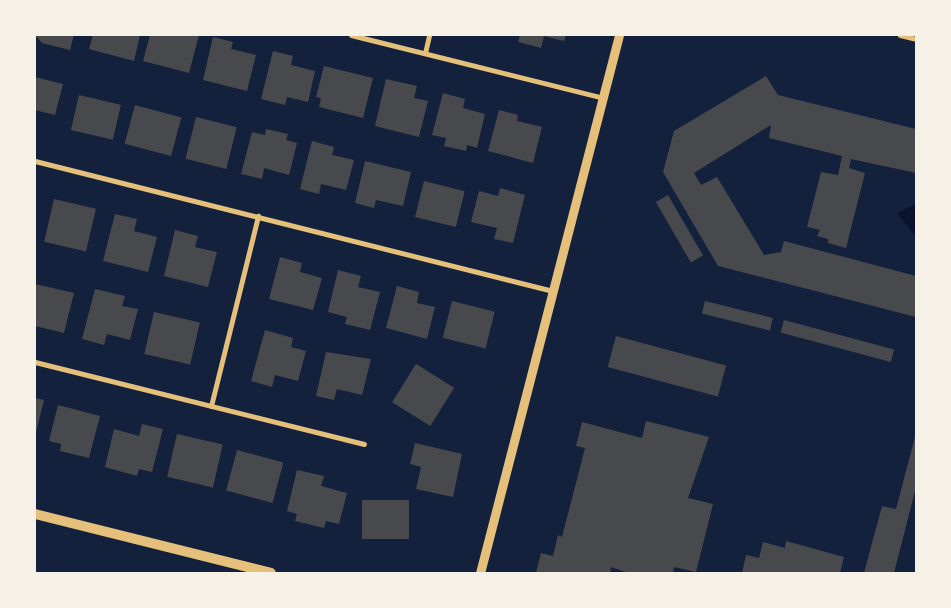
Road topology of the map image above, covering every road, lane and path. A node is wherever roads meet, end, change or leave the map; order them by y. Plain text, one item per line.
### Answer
1 (351, 35) edge
2 (429, 35) edge
3 (619, 35) edge
4 (900, 35) edge
5 (916, 39) edge
6 (425, 53) junction
7 (603, 98) junction
8 (35, 162) edge
9 (258, 216) junction
10 (553, 291) junction
11 (35, 362) edge
12 (211, 406) junction
13 (364, 444) dead end
14 (35, 514) edge
15 (271, 573) edge
16 (480, 573) edge

1 - 6 street
2 - 6 street
3 - 7 street
4 - 5 street
6 - 7 street
7 - 10 street
8 - 9 street
9 - 10 street
9 - 12 street
10 - 16 street
11 - 12 street
12 - 13 street
14 - 15 main road

